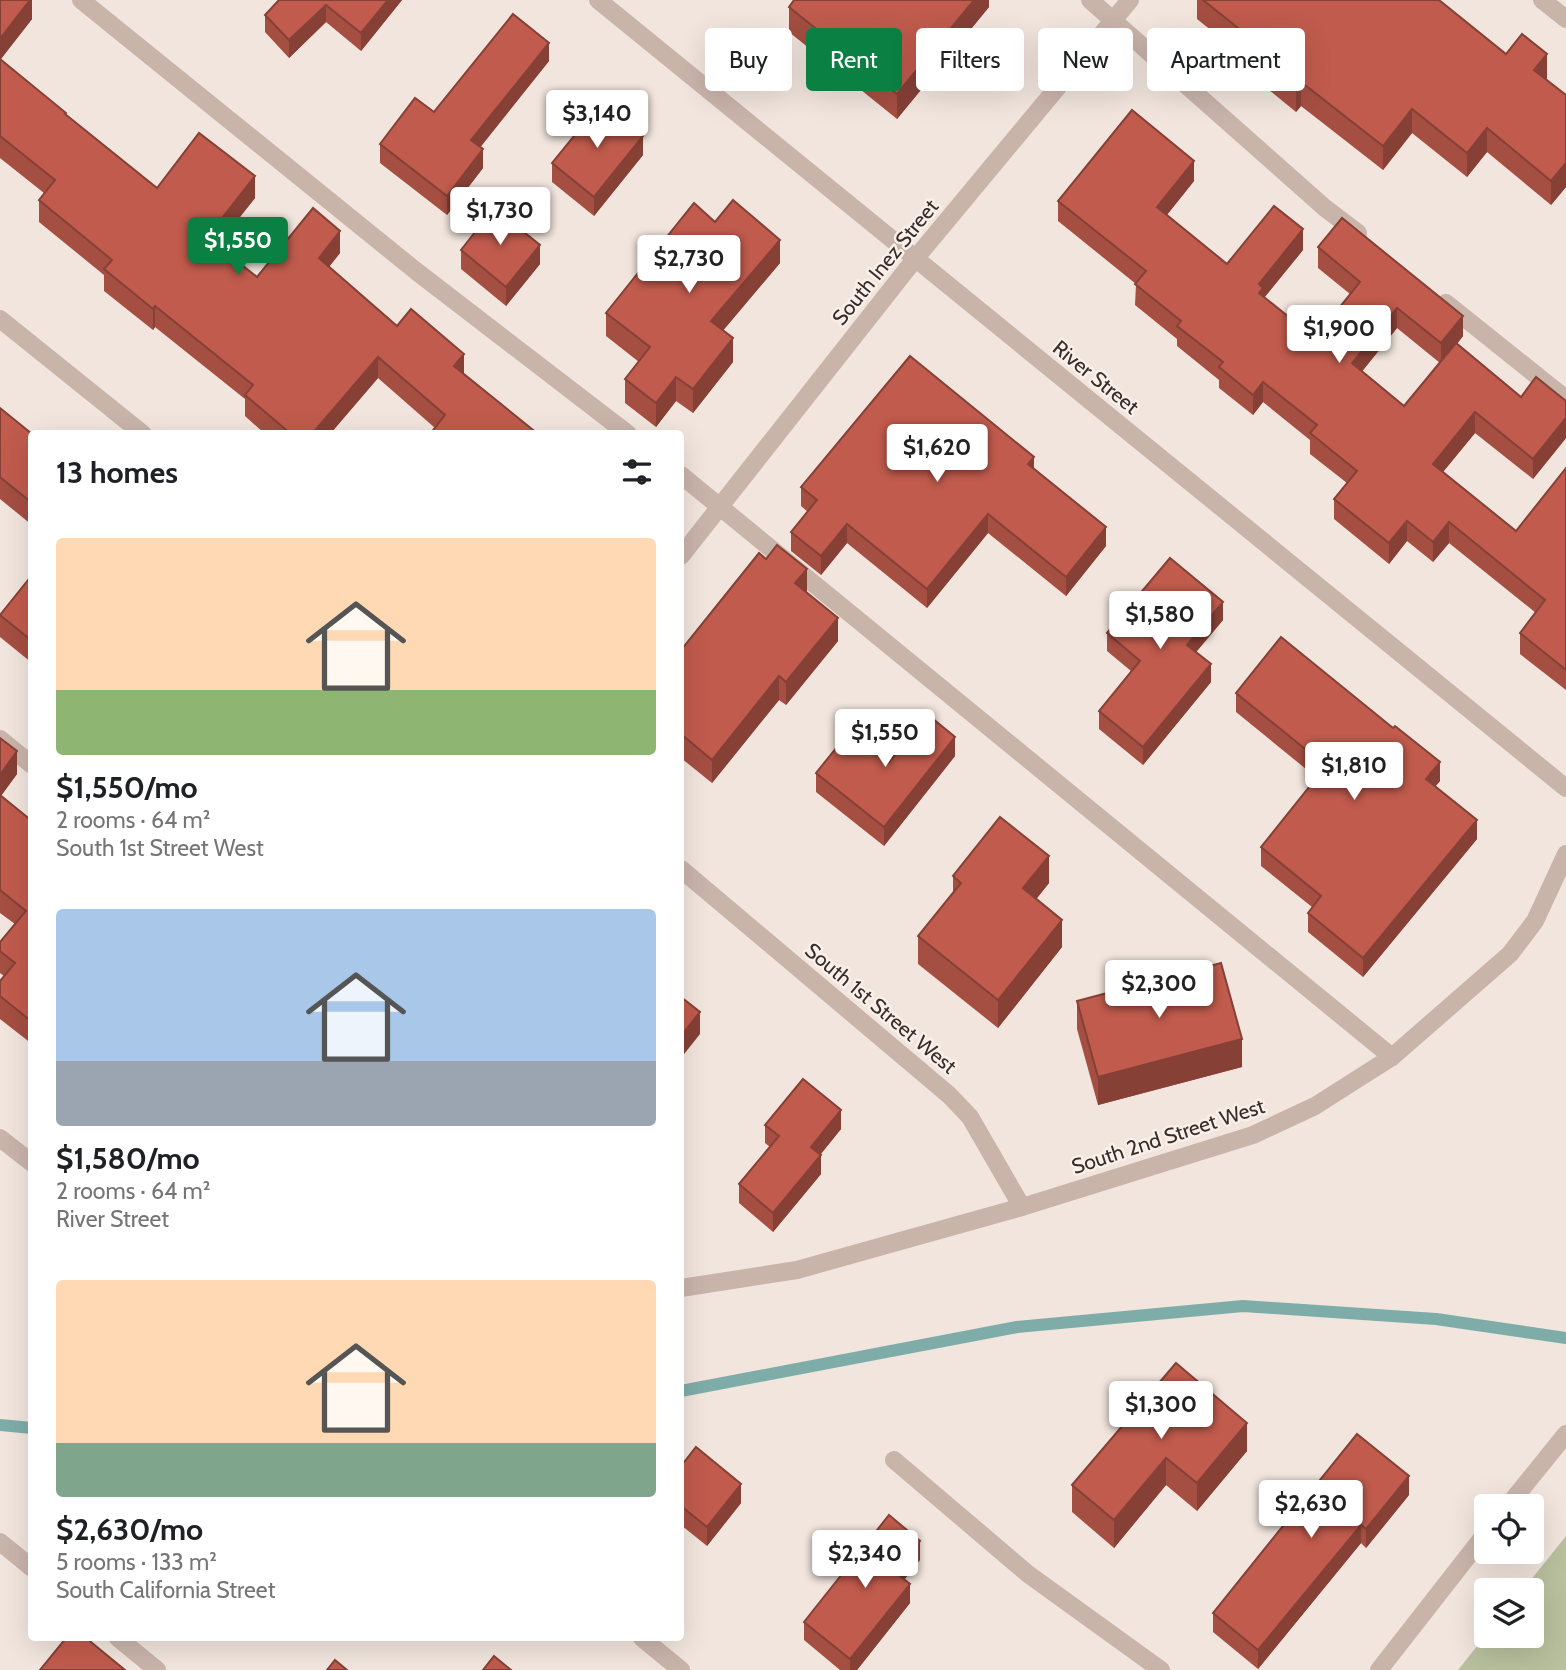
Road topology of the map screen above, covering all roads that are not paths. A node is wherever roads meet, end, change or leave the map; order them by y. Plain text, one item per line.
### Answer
1 (81, 0) edge
2 (598, 0) edge
3 (1090, 0) edge
4 (1130, 0) edge
5 (1542, 0) edge
6 (1566, 19) edge
7 (1112, 22) junction
8 (1368, 241) edge
9 (915, 259) junction
10 (1432, 292) edge
11 (0, 319) edge
12 (1566, 399) edge
13 (138, 430) edge
14 (623, 430) edge
15 (684, 477) edge
16 (721, 505) junction
17 (684, 552) edge
18 (0, 739) edge
19 (28, 762) edge
20 (1566, 788) edge
21 (1566, 853) edge
22 (684, 872) edge
23 (1392, 1057) junction
24 (0, 1138) edge
25 (28, 1160) edge
26 (1022, 1207) junction
27 (684, 1288) edge
28 (1566, 1434) edge
29 (894, 1460) dead end
30 (1518, 1494) edge
31 (0, 1542) edge
32 (1474, 1548) edge
33 (28, 1565) edge
34 (122, 1641) edge
35 (646, 1641) edge
36 (1390, 1666) edge
37 (157, 1670) edge
38 (681, 1670) edge
39 (1161, 1670) edge

1 - 14 street
2 - 9 street, River Street
3 - 7 street
4 - 7 street, South Inez Street
5 - 6 street
7 - 8 street
7 - 9 street, South Inez Street
9 - 16 street, South Inez Street
9 - 20 street, River Street
10 - 12 street
11 - 13 street
15 - 16 street
16 - 17 street, South Inez Street
16 - 23 street
18 - 19 street
21 - 23 street, South 2nd Street West
22 - 26 street, South 1st Street West
23 - 26 street, South 2nd Street West
24 - 25 street
26 - 27 street, South 2nd Street West
28 - 30 street
29 - 39 street
31 - 33 street
32 - 36 street
34 - 37 street
35 - 38 street

